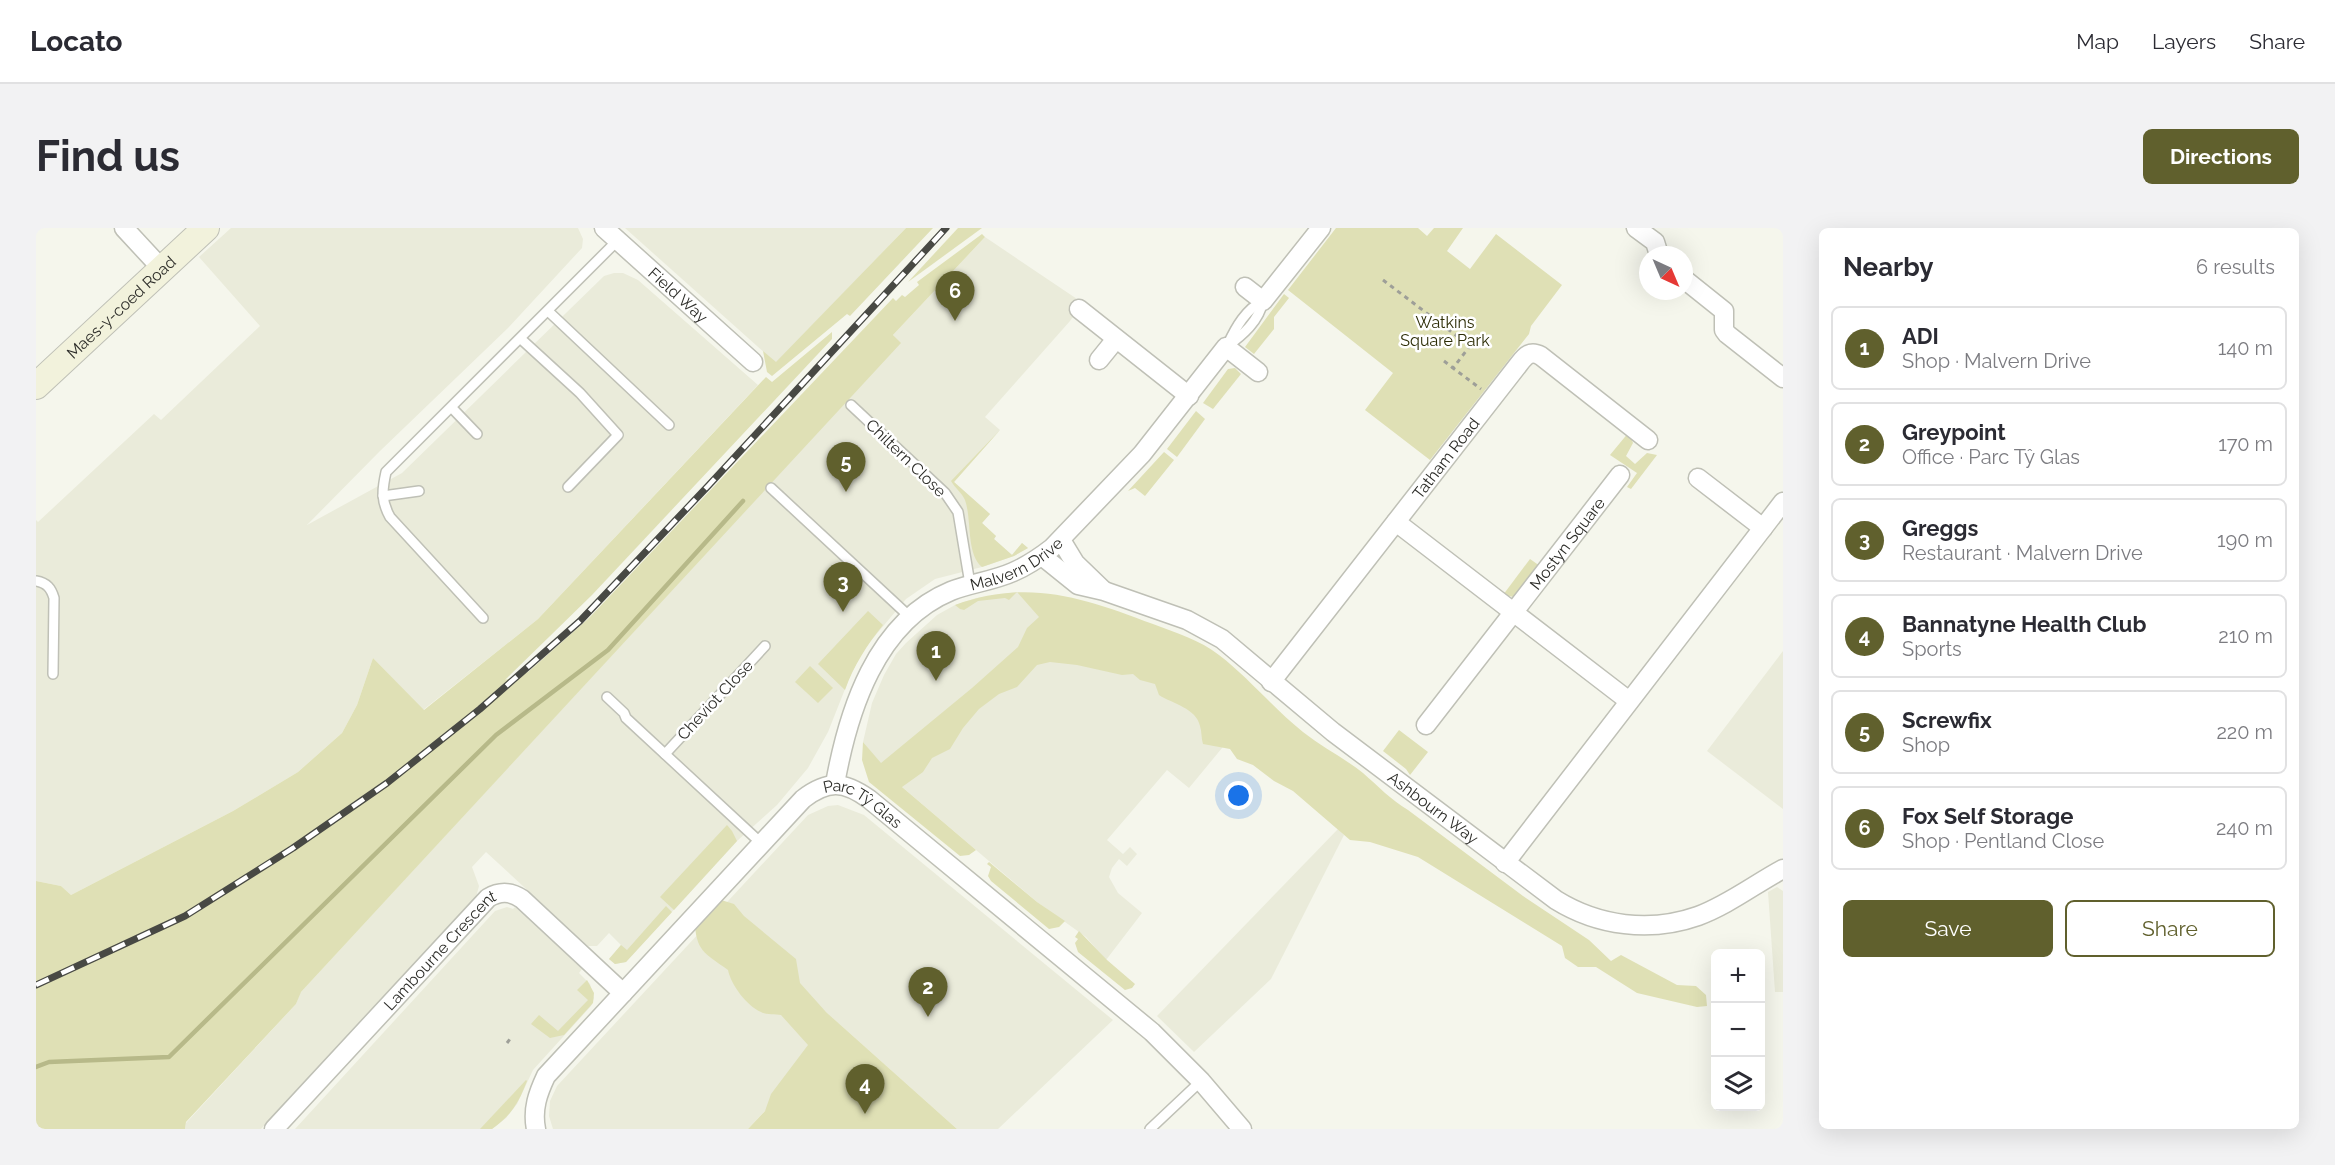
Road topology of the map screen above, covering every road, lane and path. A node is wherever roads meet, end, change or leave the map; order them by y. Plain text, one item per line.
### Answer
1 (124, 228) edge
2 (206, 228) edge
3 (1321, 228) edge
4 (1636, 228) edge
5 (611, 234) edge
6 (1660, 242) edge
7 (162, 269) junction
8 (1383, 280) dead end
9 (1693, 286) edge
10 (1245, 287) dead end
11 (1263, 301) junction
12 (1079, 309) dead end
13 (548, 311) junction
14 (521, 339) junction
15 (1116, 339) junction
16 (1226, 347) junction
17 (1100, 360) dead end
18 (1444, 361) dead end
19 (753, 362) dead end
20 (1453, 368) junction
21 (1258, 372) dead end
22 (1783, 378) edge
23 (36, 386) edge
24 (1485, 393) dead end
25 (1189, 396) junction
26 (851, 405) dead end
27 (452, 408) junction
28 (669, 425) dead end
29 (477, 434) dead end
30 (1648, 440) dead end
31 (1620, 475) dead end
32 (1698, 478) dead end
33 (568, 488) dead end
34 (771, 488) dead end
35 (419, 491) dead end
36 (383, 496) junction
37 (1783, 502) edge
38 (1396, 522) junction
39 (1763, 528) junction
40 (1061, 540) junction
41 (1042, 556) junction
42 (36, 581) edge
43 (970, 584) junction
44 (1104, 591) junction
45 (1513, 612) junction
46 (910, 617) junction
47 (483, 618) dead end
48 (765, 646) dead end
49 (53, 674) dead end
50 (1271, 682) junction
51 (607, 696) dead end
52 (1629, 701) junction
53 (1426, 725) dead end
54 (665, 754) junction
55 (835, 784) junction
56 (761, 843) junction
57 (1506, 862) junction
58 (1783, 869) edge
59 (623, 993) junction
60 (1201, 1081) junction
61 (531, 1127) edge
62 (274, 1129) edge
63 (1150, 1129) edge
64 (1242, 1129) edge

1 - 7 street
2 - 7 street, Maes-y-coed Road
3 - 11 street
4 - 6 street
5 - 13 lane
5 - 19 street, Field Way
7 - 23 street, Maes-y-coed Road
8 - 20 path
9 - 22 street
10 - 11 street
11 - 16 lane
12 - 15 street
13 - 14 lane
13 - 28 lane
14 - 27 lane
14 - 33 lane
15 - 17 street
15 - 25 street
16 - 21 street
16 - 25 street, Malvern Drive
18 - 20 path
20 - 24 path
25 - 40 street, Malvern Drive
26 - 43 lane, Chiltern Close
27 - 29 lane
27 - 36 lane
30 - 38 street, Tatham Road
31 - 45 street, Mostyn Square
32 - 39 street
34 - 46 lane
35 - 36 lane
36 - 47 lane
37 - 39 street
38 - 45 street
38 - 50 street, Tatham Road
39 - 52 street
40 - 41 street, Malvern Drive
40 - 44 street, Ashbourn Way
41 - 43 street, Malvern Drive
41 - 44 street, Ashbourn Way
42 - 49 lane
43 - 46 street, Malvern Drive
44 - 50 street, Ashbourn Way
45 - 52 street
45 - 53 street, Mostyn Square
46 - 55 street, Malvern Drive
48 - 54 lane, Cheviot Close
50 - 57 street, Ashbourn Way
51 - 54 lane, Cheviot Close
52 - 57 street
54 - 56 lane, Cheviot Close
55 - 56 street, Parc Tŷ Glas
55 - 60 street, Parc Tŷ Glas
56 - 59 street, Parc Tŷ Glas
57 - 58 street, Ashbourn Way
59 - 61 street, Parc Tŷ Glas
59 - 62 street, Lambourne Crescent
60 - 63 lane
60 - 64 street, Parc Tŷ Glas

